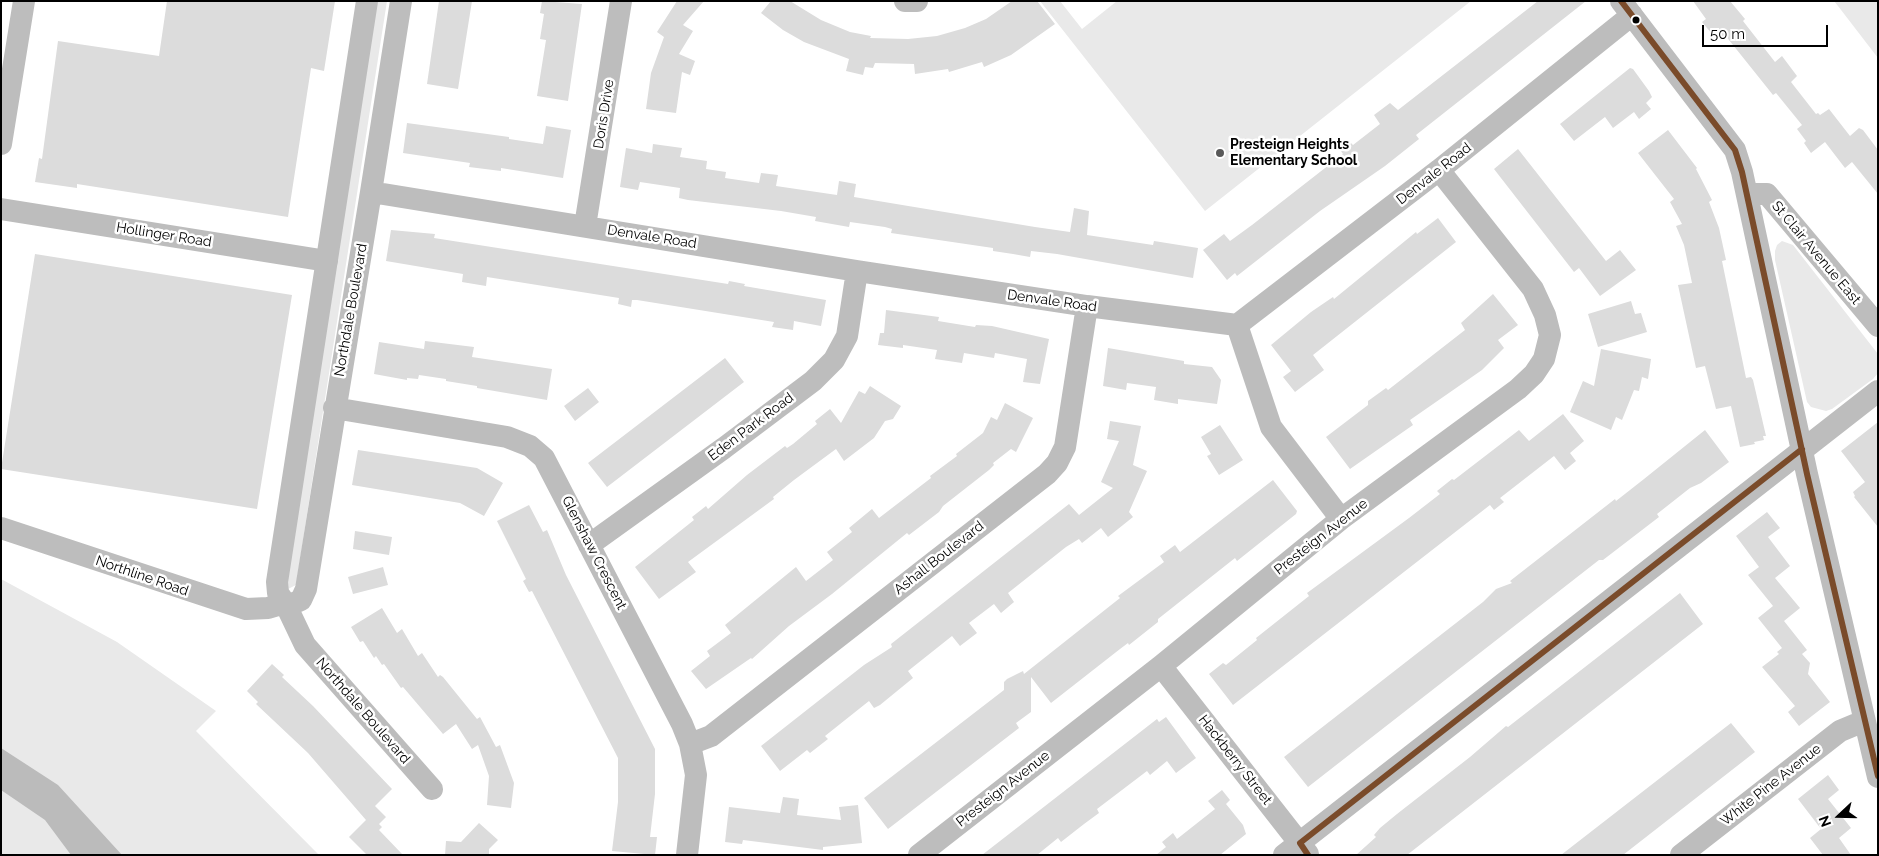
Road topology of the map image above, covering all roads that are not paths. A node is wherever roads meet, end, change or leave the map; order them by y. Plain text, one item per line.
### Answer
1 (24, 1) edge
2 (367, 1) edge
3 (400, 1) edge
4 (621, 1) edge
5 (905, 1) edge
6 (917, 1) edge
7 (1627, 8) edge
8 (1, 144) edge
9 (1439, 170) junction
10 (372, 192) junction
11 (1747, 194) junction
12 (1, 209) edge
13 (585, 226) junction
14 (327, 261) junction
15 (857, 271) junction
16 (1087, 306) junction
17 (1237, 325) junction
18 (1878, 326) edge
19 (1878, 391) edge
20 (334, 408) junction
21 (1802, 449) junction
22 (1341, 519) junction
23 (1, 528) edge
24 (590, 545) junction
25 (285, 603) junction
26 (1161, 666) junction
27 (1864, 721) junction
28 (690, 744) junction
29 (1878, 777) edge
30 (432, 789) dead end
31 (1298, 851) edge
32 (687, 855) edge
33 (919, 855) edge
34 (1681, 855) edge

1 - 8 street
2 - 14 street, Northdale Boulevard
3 - 10 street, Northdale Boulevard
4 - 13 street, Doris Drive
5 - 6 street
7 - 9 street, Denvale Road
7 - 11 street
9 - 17 street, Denvale Road
9 - 22 street, Presteign Avenue
10 - 13 street, Denvale Road
10 - 20 street, Northdale Boulevard
11 - 18 street, St Clair Avenue East
11 - 21 street
12 - 14 street, Hollinger Road
13 - 15 street, Denvale Road
14 - 25 street, Northdale Boulevard
15 - 16 street, Denvale Road
15 - 24 street, Eden Park Road
16 - 17 street, Denvale Road
16 - 28 street, Ashall Boulevard
17 - 22 street
19 - 21 street
20 - 24 street, Glenshaw Crescent
20 - 25 street, Northdale Boulevard
21 - 27 street
21 - 31 street
22 - 26 street, Presteign Avenue
23 - 25 street, Northline Road
24 - 28 street, Glenshaw Crescent
25 - 30 street, Northdale Boulevard
26 - 31 street, Hackberry Street
26 - 33 street, Presteign Avenue
27 - 29 street
27 - 34 street, White Pine Avenue
28 - 32 street, Glenshaw Crescent

